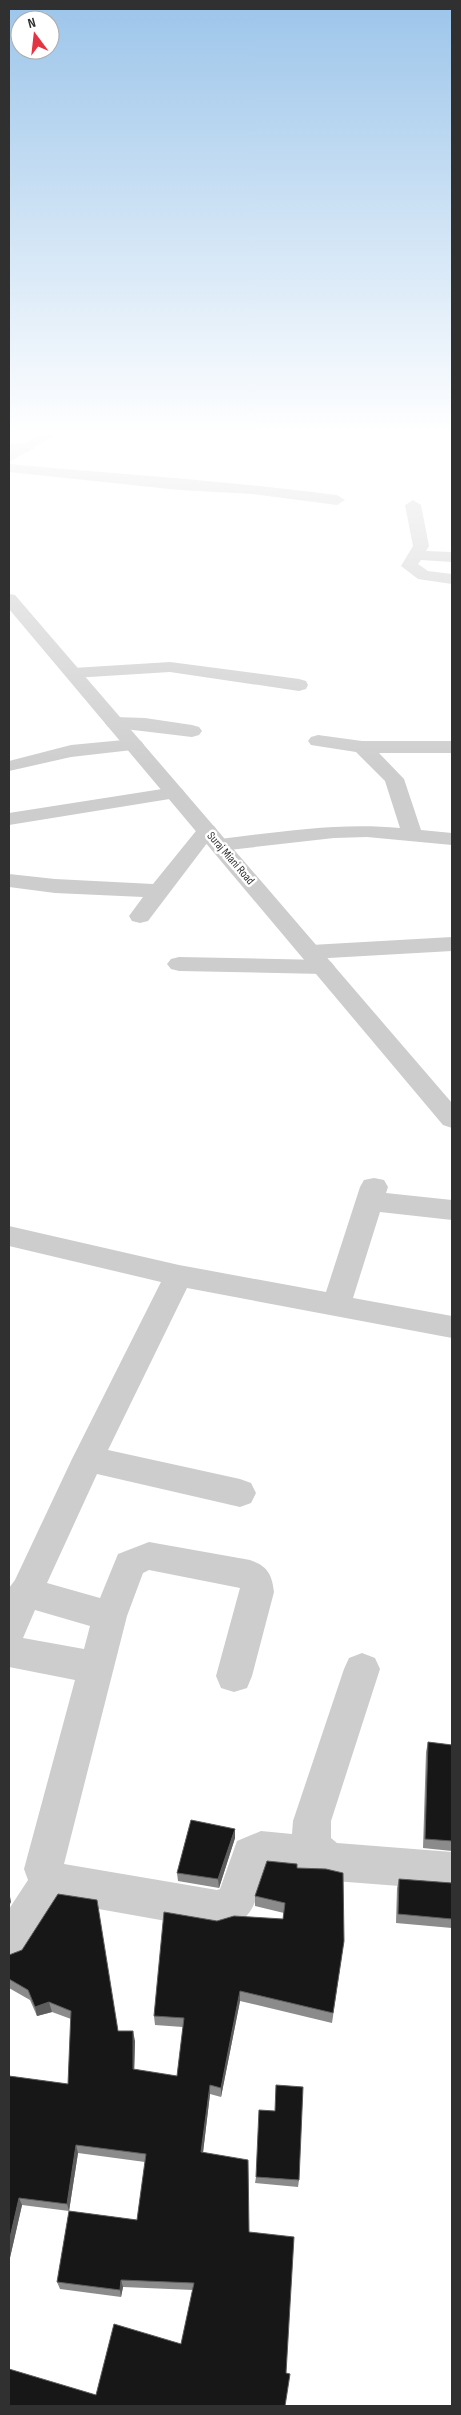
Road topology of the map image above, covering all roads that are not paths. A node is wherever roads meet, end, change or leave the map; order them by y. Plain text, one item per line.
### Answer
1 (420, 548) edge
2 (415, 555) junction
3 (452, 557) edge
4 (452, 579) edge
5 (9, 599) edge
6 (73, 674) junction
7 (299, 684) dead end
8 (115, 723) junction
9 (192, 731) dead end
10 (318, 741) dead end
11 (134, 745) junction
12 (362, 747) junction
13 (452, 747) edge
14 (11, 766) dead end
15 (174, 793) junction
16 (9, 820) edge
17 (413, 836) junction
18 (213, 838) junction
19 (452, 839) edge
20 (9, 881) edge
21 (160, 891) junction
22 (140, 916) dead end
23 (452, 944) edge
24 (317, 959) junction
25 (179, 964) dead end
26 (452, 1119) edge
27 (452, 1210) edge
28 (9, 1236) edge
29 (179, 1276) junction
30 (336, 1306) junction
31 (452, 1327) edge
32 (88, 1459) junction
33 (240, 1493) dead end
34 (24, 1592) junction
35 (110, 1616) junction
36 (9, 1630) edge
37 (9, 1650) edge
38 (96, 1668) junction
39 (362, 1670) dead end
40 (234, 1676) dead end
41 (322, 1857) junction
42 (452, 1871) edge
43 (50, 1881) junction
44 (9, 1945) edge

1 - 2 street
2 - 3 street
2 - 4 street
5 - 6 street, Suraj Miani Road
6 - 7 street
6 - 8 street, Suraj Miani Road
8 - 9 street
8 - 11 street, Suraj Miani Road
10 - 12 street
11 - 14 street
11 - 15 street, Suraj Miani Road
12 - 13 street
12 - 17 street
15 - 16 street
15 - 18 street, Suraj Miani Road
17 - 18 street
17 - 19 street
18 - 21 street
18 - 24 street, Suraj Miani Road
20 - 21 street
21 - 22 street
23 - 24 street
24 - 25 street
24 - 26 street, Suraj Miani Road
27 - 30 street
28 - 29 street
29 - 30 street
29 - 32 street
30 - 31 street
32 - 33 street
32 - 34 street
34 - 35 street
34 - 36 street
35 - 38 street
35 - 40 street
37 - 38 street
38 - 43 street
39 - 41 street
41 - 42 street
41 - 43 street
43 - 44 street

